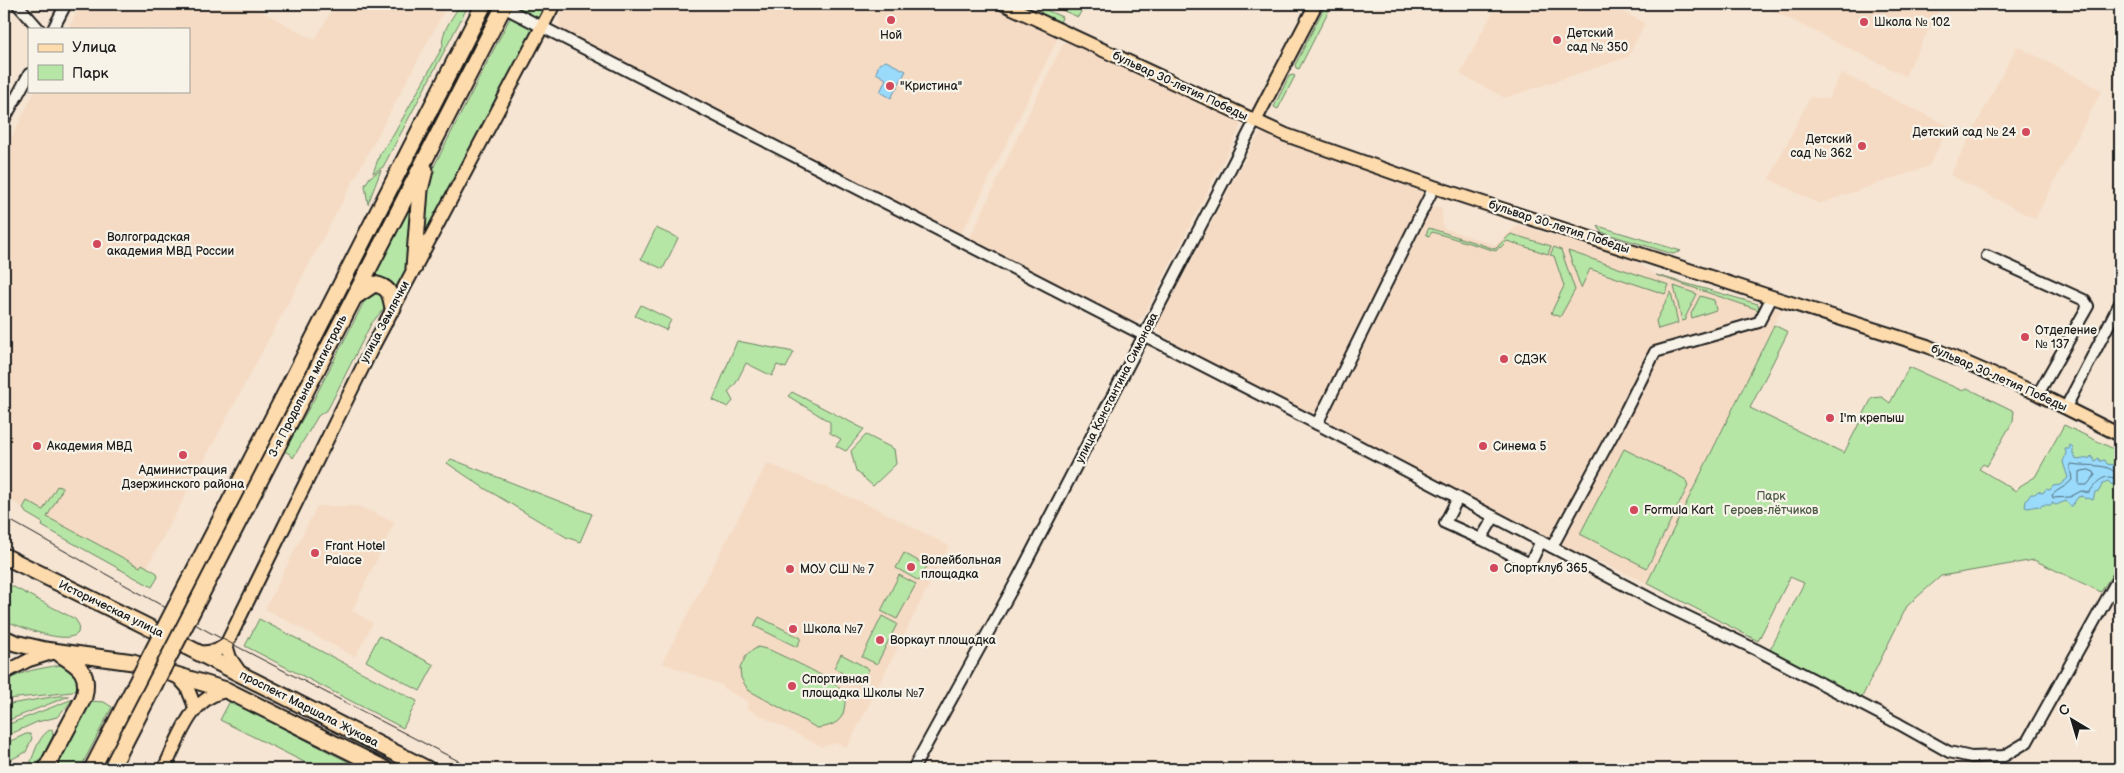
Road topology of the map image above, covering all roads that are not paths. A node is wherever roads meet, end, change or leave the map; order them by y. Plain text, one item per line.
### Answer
1 (17, 4) edge
2 (66, 4) edge
3 (484, 4) edge
4 (554, 4) edge
5 (1004, 4) edge
6 (1316, 4) edge
7 (503, 8) edge
8 (38, 28) edge
9 (54, 28) edge
10 (541, 28) junction
11 (28, 75) edge
12 (6, 107) edge
13 (4, 120) edge
14 (1255, 121) junction
15 (431, 146) junction
16 (1434, 187) junction
17 (1987, 256) dead end
18 (414, 268) junction
19 (1772, 297) junction
20 (353, 299) junction
21 (2120, 303) edge
22 (392, 308) junction
23 (1144, 336) junction
24 (2038, 394) junction
25 (2066, 407) junction
26 (1317, 424) junction
27 (2120, 435) edge
28 (1458, 498) junction
29 (1494, 516) junction
30 (1481, 540) junction
31 (1541, 541) junction
32 (1552, 547) junction
33 (5, 557) edge
34 (2120, 575) edge
35 (4, 638) edge
36 (226, 645) junction
37 (57, 651) junction
38 (199, 653) junction
39 (217, 662) joint
40 (4, 673) edge
41 (176, 674) junction
42 (241, 674) junction
43 (228, 691) junction
44 (195, 707) junction
45 (46, 769) edge
46 (92, 769) edge
47 (111, 769) edge
48 (164, 769) edge
49 (384, 769) edge
50 (426, 769) edge
51 (913, 769) edge

1 - 8 street
2 - 9 street
3 - 46 highway, 3-я Продольная магистраль, bridge
4 - 10 main road, улица Землячки
5 - 14 main road, бульвар 30-летия Победы
6 - 14 main road, улица Константина Симонова
7 - 10 street
7 - 15 highway, 3-я Продольная магистраль
10 - 18 main road, улица Землячки
10 - 23 street
11 - 12 street
12 - 13 street
14 - 16 main road, бульвар 30-летия Победы
14 - 23 street, улица Константина Симонова
15 - 18 highway
15 - 20 highway, 3-я Продольная магистраль
16 - 19 main road, бульвар 30-летия Победы
16 - 26 street
17 - 24 street
18 - 22 main road, улица Землячки
19 - 24 main road, бульвар 30-летия Победы
19 - 32 street
20 - 22 highway
20 - 47 highway, 3-я Продольная магистраль, bridge
21 - 25 street
22 - 36 main road, улица Землячки
23 - 26 street
23 - 51 street, улица Константина Симонова
24 - 25 main road, бульвар 30-летия Победы
25 - 27 main road, бульвар 30-летия Победы
26 - 28 street
28 - 29 street
28 - 30 street
29 - 30 street
29 - 31 street
30 - 31 street
31 - 32 street
32 - 34 street
33 - 38 highway, Историческая улица
35 - 37 highway
36 - 38 main road
36 - 42 main road
37 - 40 main road
37 - 41 highway
37 - 45 highway
38 - 39 highway, Историческая улица
39 - 42 highway, проспект Маршала Жукова
41 - 43 highway, проспект Маршала Жукова
41 - 44 main road
42 - 50 highway, проспект Маршала Жукова
43 - 44 main road
43 - 49 highway, проспект Маршала Жукова
44 - 48 main road

